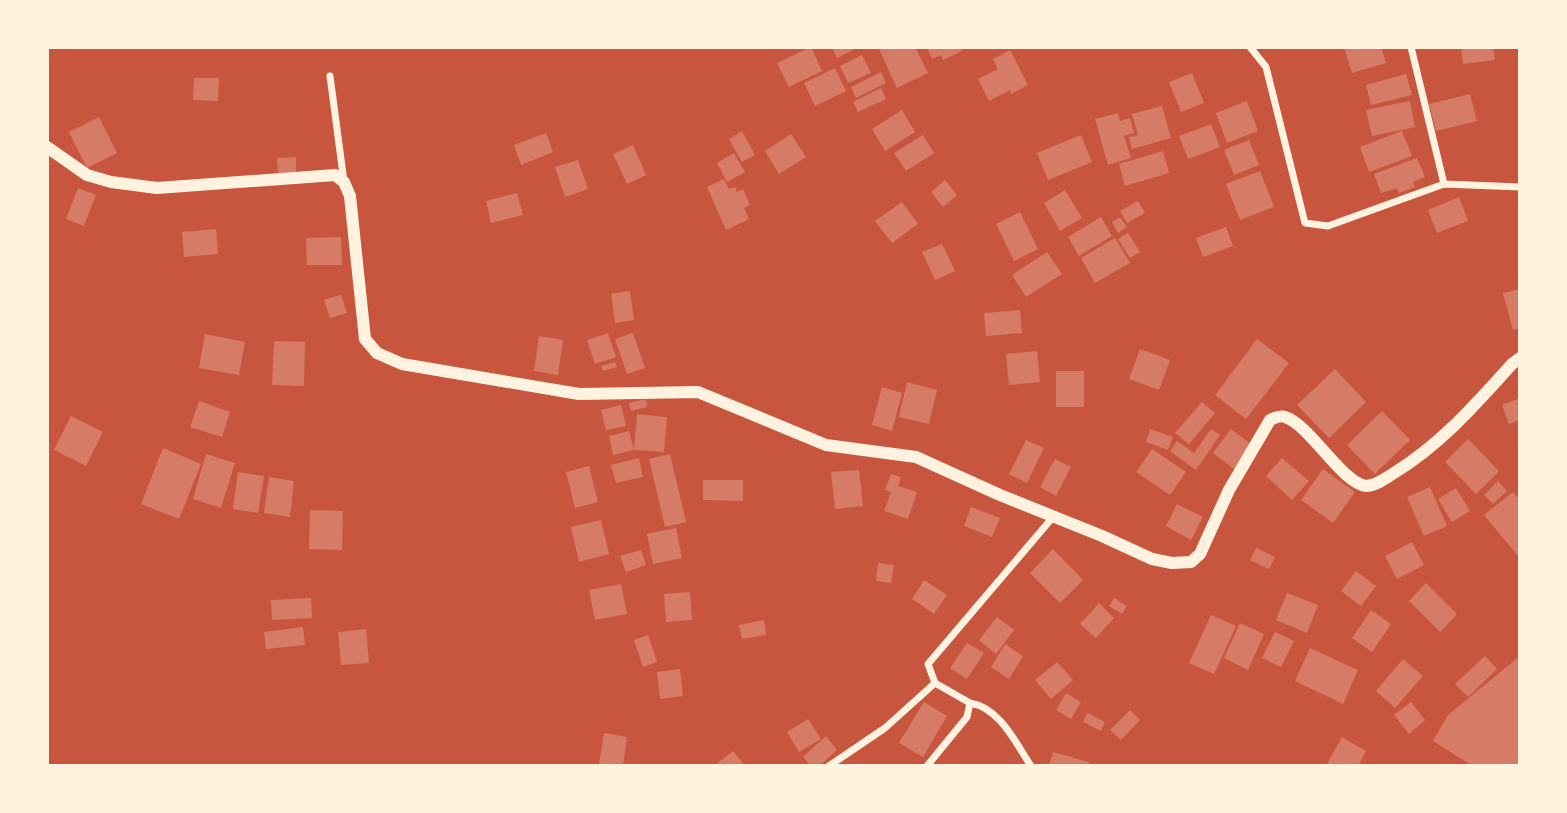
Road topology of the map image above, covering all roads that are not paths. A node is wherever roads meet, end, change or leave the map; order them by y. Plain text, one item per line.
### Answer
1 (1250, 47) edge
2 (1411, 47) edge
3 (330, 76) dead end
4 (47, 147) edge
5 (344, 182) junction
6 (1444, 184) junction
7 (1520, 187) edge
8 (1520, 358) edge
9 (1053, 517) junction
10 (935, 683) junction
11 (970, 703) junction
12 (829, 766) edge
13 (927, 766) edge
14 (1031, 766) edge

1 - 6 street
2 - 6 street
3 - 5 street
4 - 5 street
5 - 9 street
6 - 7 street
8 - 9 street
9 - 10 street
10 - 11 street
10 - 12 street
11 - 13 street
11 - 14 street

